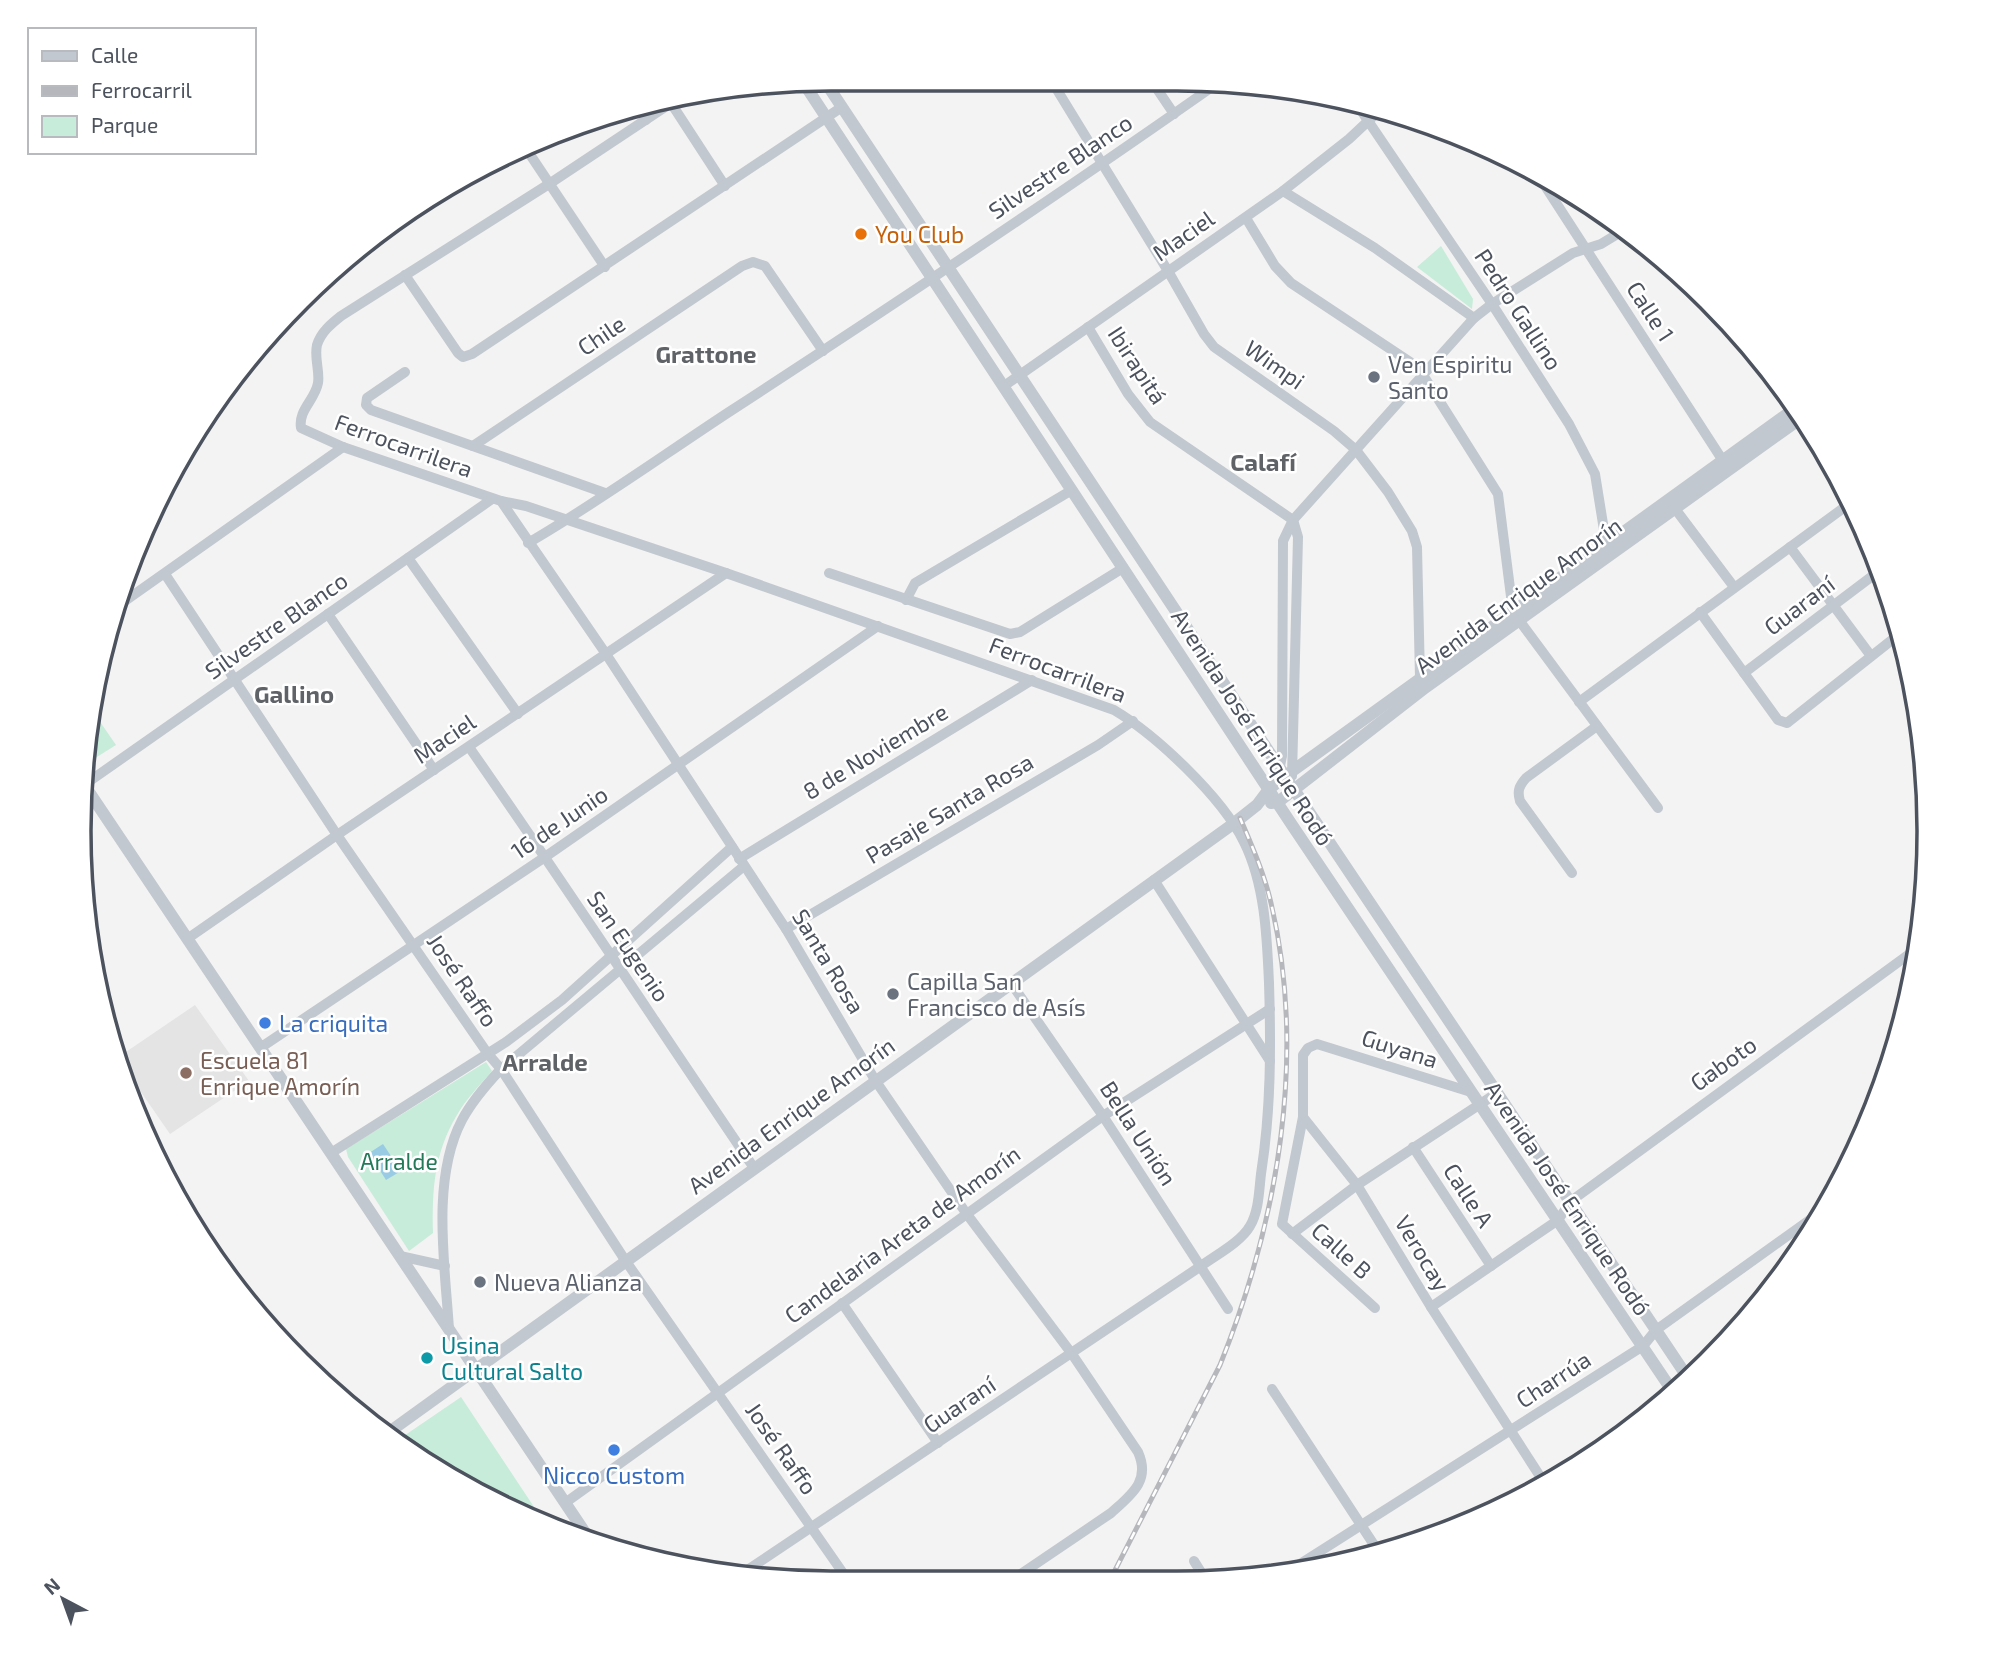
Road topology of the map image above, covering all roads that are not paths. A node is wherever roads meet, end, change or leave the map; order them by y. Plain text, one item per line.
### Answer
1 (831, 91) edge
2 (1058, 91) edge
3 (1158, 91) edge
4 (809, 92) edge
5 (1205, 92) edge
6 (678, 107) edge
7 (842, 107) junction
8 (658, 112) edge
9 (1174, 114) junction
10 (643, 115) edge
11 (1364, 115) edge
12 (1372, 117) edge
13 (826, 118) junction
14 (646, 120) junction
15 (1368, 121) junction
16 (530, 155) edge
17 (1102, 163) junction
18 (549, 184) junction
19 (726, 186) junction
20 (1283, 191) junction
21 (1548, 191) edge
22 (1245, 218) junction
23 (1615, 235) edge
24 (1585, 248) junction
25 (948, 266) junction
26 (605, 267) junction
27 (1168, 271) junction
28 (405, 275) junction
29 (932, 277) junction
30 (1492, 304) junction
31 (1474, 318) junction
32 (1088, 327) junction
33 (822, 351) junction
34 (405, 372) dead end
35 (1020, 375) junction
36 (1423, 375) junction
37 (1004, 386) junction
38 (1791, 418) edge
39 (473, 446) junction
40 (343, 447) junction
41 (1356, 450) junction
42 (1726, 465) junction
43 (1072, 490) junction
44 (605, 493) junction
45 (497, 500) junction
46 (1671, 504) junction
47 (1843, 508) edge
48 (567, 520) junction
49 (1293, 520) junction
50 (528, 543) junction
51 (1611, 547) junction
52 (1790, 547) junction
53 (408, 558) junction
54 (1123, 568) junction
55 (726, 573) junction
56 (829, 573) dead end
57 (165, 574) junction
58 (1872, 576) edge
59 (1734, 587) junction
60 (128, 599) edge
61 (906, 600) junction
62 (1833, 605) junction
63 (1700, 612) junction
64 (328, 614) junction
65 (1516, 616) junction
66 (878, 626) junction
67 (1892, 640) edge
68 (606, 654) junction
69 (1871, 656) junction
70 (1744, 673) junction
71 (234, 679) junction
72 (1032, 680) junction
73 (1423, 683) junction
74 (1579, 702) junction
75 (518, 714) junction
76 (1133, 721) junction
77 (1597, 726) junction
78 (468, 747) junction
79 (679, 765) junction
80 (434, 770) junction
81 (1280, 778) junction
82 (93, 783) edge
83 (1294, 789) junction
84 (92, 802) edge
85 (1278, 802) junction
86 (1257, 806) junction
87 (1658, 808) dead end
88 (1233, 824) junction
89 (337, 835) junction
90 (732, 847) junction
91 (545, 857) junction
92 (741, 862) junction
93 (1572, 873) dead end
94 (1154, 880) junction
95 (786, 929) junction
96 (187, 939) junction
97 (414, 944) junction
98 (1906, 956) edge
99 (611, 957) junction
100 (618, 970) junction
101 (1011, 983) junction
102 (1270, 1009) junction
103 (1246, 1025) junction
104 (260, 1048) junction
105 (488, 1054) junction
106 (1271, 1064) junction
107 (501, 1069) junction
108 (876, 1080) junction
109 (1471, 1092) junction
110 (1497, 1093) junction
111 (1478, 1104) junction
112 (1103, 1116) junction
113 (1303, 1117) junction
114 (1413, 1147) junction
115 (331, 1153) junction
116 (754, 1168) junction
117 (1357, 1185) junction
118 (1571, 1201) junction
119 (966, 1213) junction
120 (1558, 1220) junction
121 (1803, 1225) edge
122 (1292, 1234) junction
123 (400, 1256) junction
124 (625, 1260) junction
125 (445, 1266) junction
126 (1201, 1266) junction
127 (1491, 1266) junction
128 (842, 1303) junction
129 (1431, 1307) junction
130 (1375, 1308) dead end
131 (1228, 1309) dead end
132 (449, 1329) junction
133 (1656, 1330) junction
134 (1643, 1346) junction
135 (1072, 1354) junction
136 (475, 1370) junction
137 (1683, 1370) edge
138 (1668, 1384) edge
139 (1272, 1389) dead end
140 (717, 1392) junction
141 (395, 1428) edge
142 (1512, 1431) junction
143 (938, 1443) junction
144 (1540, 1476) edge
145 (565, 1503) junction
146 (1360, 1525) junction
147 (812, 1527) junction
148 (582, 1528) edge
149 (1374, 1545) edge
150 (1307, 1559) edge
151 (1194, 1561) dead end
152 (753, 1567) edge
153 (1200, 1570) edge
154 (842, 1571) edge
155 (1025, 1571) edge

1 - 7 street, Avenida José Enrique Rodó
2 - 17 street, Wimpi
3 - 9 street
4 - 13 street, Avenida José Enrique Rodó
5 - 9 street, Silvestre Blanco
6 - 19 street
7 - 13 street
7 - 25 street, Avenida José Enrique Rodó
8 - 14 street
9 - 17 street, Silvestre Blanco
10 - 14 street
11 - 15 street, Pedro Gallino
12 - 15 street, Maciel
13 - 19 street
13 - 29 street, Avenida José Enrique Rodó
14 - 18 street
15 - 20 street, Maciel
15 - 30 street, Pedro Gallino
16 - 18 street
17 - 25 street, Silvestre Blanco
17 - 27 street, Wimpi
18 - 26 street
18 - 28 street
19 - 26 street
20 - 22 street, Maciel
20 - 31 street
21 - 24 street, Calle 1
22 - 27 street, Maciel
22 - 36 street
23 - 24 street
24 - 30 street
24 - 42 street, Calle 1
25 - 29 street, Silvestre Blanco
25 - 35 street, Avenida José Enrique Rodó
26 - 28 street
27 - 32 street, Maciel
27 - 41 street, Wimpi
28 - 40 street, Ferrocarrilera
29 - 33 street, Silvestre Blanco
29 - 37 street, Avenida José Enrique Rodó
30 - 31 street
30 - 51 street, Pedro Gallino
31 - 36 street
32 - 35 street, Maciel
32 - 49 street, Ibirapitá
33 - 39 street, Chile
33 - 44 street, Silvestre Blanco
34 - 39 street
35 - 37 street, Maciel
35 - 81 street, Avenida José Enrique Rodó
36 - 41 street
36 - 65 street
37 - 43 street, Avenida José Enrique Rodó
38 - 42 street, Avenida Enrique Amorín
39 - 44 street
40 - 45 street, Ferrocarrilera
40 - 57 street
41 - 49 street
41 - 73 street, Wimpi
42 - 46 street, Avenida Enrique Amorín
43 - 54 street, Avenida José Enrique Rodó
43 - 61 street
44 - 48 street, Silvestre Blanco
45 - 48 street, Ferrocarrilera
45 - 50 street, Santa Rosa
45 - 53 street, Silvestre Blanco
46 - 51 street, Avenida Enrique Amorín
46 - 59 street
47 - 52 street
48 - 50 street, Silvestre Blanco
48 - 55 street, Ferrocarrilera
49 - 81 street
50 - 68 street, Santa Rosa
51 - 65 street, Avenida Enrique Amorín
52 - 59 street
52 - 62 street
53 - 64 street, Silvestre Blanco
53 - 75 street
54 - 61 street
54 - 81 street, Avenida José Enrique Rodó
55 - 66 street, Ferrocarrilera
55 - 68 street, Maciel
56 - 61 street
57 - 60 street
57 - 71 street, José Raffo
58 - 62 street, Guaraní
59 - 63 street
62 - 69 street
62 - 70 street, Guaraní
63 - 70 street
63 - 74 street
64 - 71 street, Silvestre Blanco
64 - 80 street
65 - 73 street, Avenida Enrique Amorín
65 - 74 street
66 - 72 street, Ferrocarrilera
66 - 79 street, 16 de Junio
67 - 69 street
68 - 75 street, Maciel
68 - 79 street, Santa Rosa
69 - 70 street
71 - 82 street, Silvestre Blanco
71 - 89 street, José Raffo
72 - 76 street, Ferrocarrilera
72 - 92 street, 8 de Noviembre
73 - 81 street, Avenida Enrique Amorín
73 - 83 street, Avenida Enrique Amorín
74 - 77 street
75 - 78 street, Maciel
76 - 88 street, Ferrocarrilera
76 - 95 street, Pasaje Santa Rosa
77 - 87 street
77 - 93 street
78 - 80 street, Maciel
78 - 91 street, San Eugenio
79 - 90 street, Santa Rosa
79 - 91 street, 16 de Junio
80 - 89 street, Maciel
81 - 83 street, Avenida José Enrique Rodó
81 - 85 street, Avenida José Enrique Rodó
81 - 86 street, Avenida Enrique Amorín
83 - 85 street, Avenida Enrique Amorín
83 - 110 street, Avenida José Enrique Rodó
84 - 96 street
85 - 86 street, Avenida Enrique Amorín
85 - 109 street, Avenida José Enrique Rodó
86 - 88 street, Avenida Enrique Amorín
88 - 94 street, Avenida Enrique Amorín
88 - 102 street, Ferrocarrilera
89 - 96 street, Maciel
89 - 97 street, José Raffo
90 - 92 street, Santa Rosa
90 - 99 street
91 - 97 street, 16 de Junio
91 - 99 street, San Eugenio
92 - 95 street, Santa Rosa
92 - 100 street, 8 de Noviembre
94 - 101 street, Avenida Enrique Amorín
94 - 103 street
95 - 108 street, Santa Rosa
96 - 104 street
97 - 104 street, 16 de Junio
97 - 105 street, José Raffo
98 - 118 street, Gaboto
99 - 100 street, San Eugenio
99 - 105 street
100 - 107 street, 8 de Noviembre
100 - 116 street, San Eugenio
101 - 108 street, Avenida Enrique Amorín
101 - 112 street, Bella Unión
102 - 103 street, Candelaria Areta de Amorín
102 - 106 street, Ferrocarrilera
103 - 106 street
103 - 112 street, Candelaria Areta de Amorín
104 - 115 street
105 - 107 street, José Raffo
105 - 115 street
106 - 126 street, Ferrocarrilera
107 - 124 street, José Raffo
107 - 125 street, 8 de Noviembre
108 - 116 street, Avenida Enrique Amorín
108 - 119 street, Santa Rosa
109 - 111 street, Avenida José Enrique Rodó
109 - 113 street, Guyana
110 - 111 street
110 - 118 street, Avenida José Enrique Rodó
111 - 114 street
111 - 120 street, Avenida José Enrique Rodó
112 - 119 street, Candelaria Areta de Amorín
112 - 126 street, Bella Unión
113 - 117 street, Verocay
113 - 122 street, Calle B
114 - 117 street
114 - 127 street, Calle A
115 - 123 street
116 - 124 street, Avenida Enrique Amorín
117 - 122 street
117 - 129 street, Verocay
118 - 120 street, Gaboto
118 - 133 street, Avenida José Enrique Rodó
119 - 128 street, Candelaria Areta de Amorín
119 - 135 street, Santa Rosa
120 - 127 street
120 - 134 street, Avenida José Enrique Rodó
121 - 133 street, Charrúa
122 - 130 street, Calle B
123 - 125 street
123 - 132 street
124 - 136 street, Avenida Enrique Amorín
124 - 140 street, José Raffo
125 - 132 street, 8 de Noviembre
126 - 131 street, Bella Unión
126 - 135 street, Guaraní
127 - 129 street
128 - 140 street, Candelaria Areta de Amorín
128 - 143 street
129 - 142 street, Verocay
132 - 136 street
133 - 134 street, Charrúa
133 - 137 street, Avenida José Enrique Rodó
134 - 138 street, Avenida José Enrique Rodó
134 - 142 street, Charrúa
135 - 143 street, Guaraní
135 - 155 street, Santa Rosa
136 - 141 street, Avenida Enrique Amorín
136 - 145 street
139 - 146 street
140 - 145 street, Candelaria Areta de Amorín
140 - 147 street, José Raffo
142 - 144 street, Verocay
142 - 146 street, Charrúa
143 - 147 street, Guaraní
145 - 148 street
146 - 149 street
146 - 150 street, Charrúa
147 - 152 street, Guaraní
147 - 154 street, José Raffo
151 - 153 street

